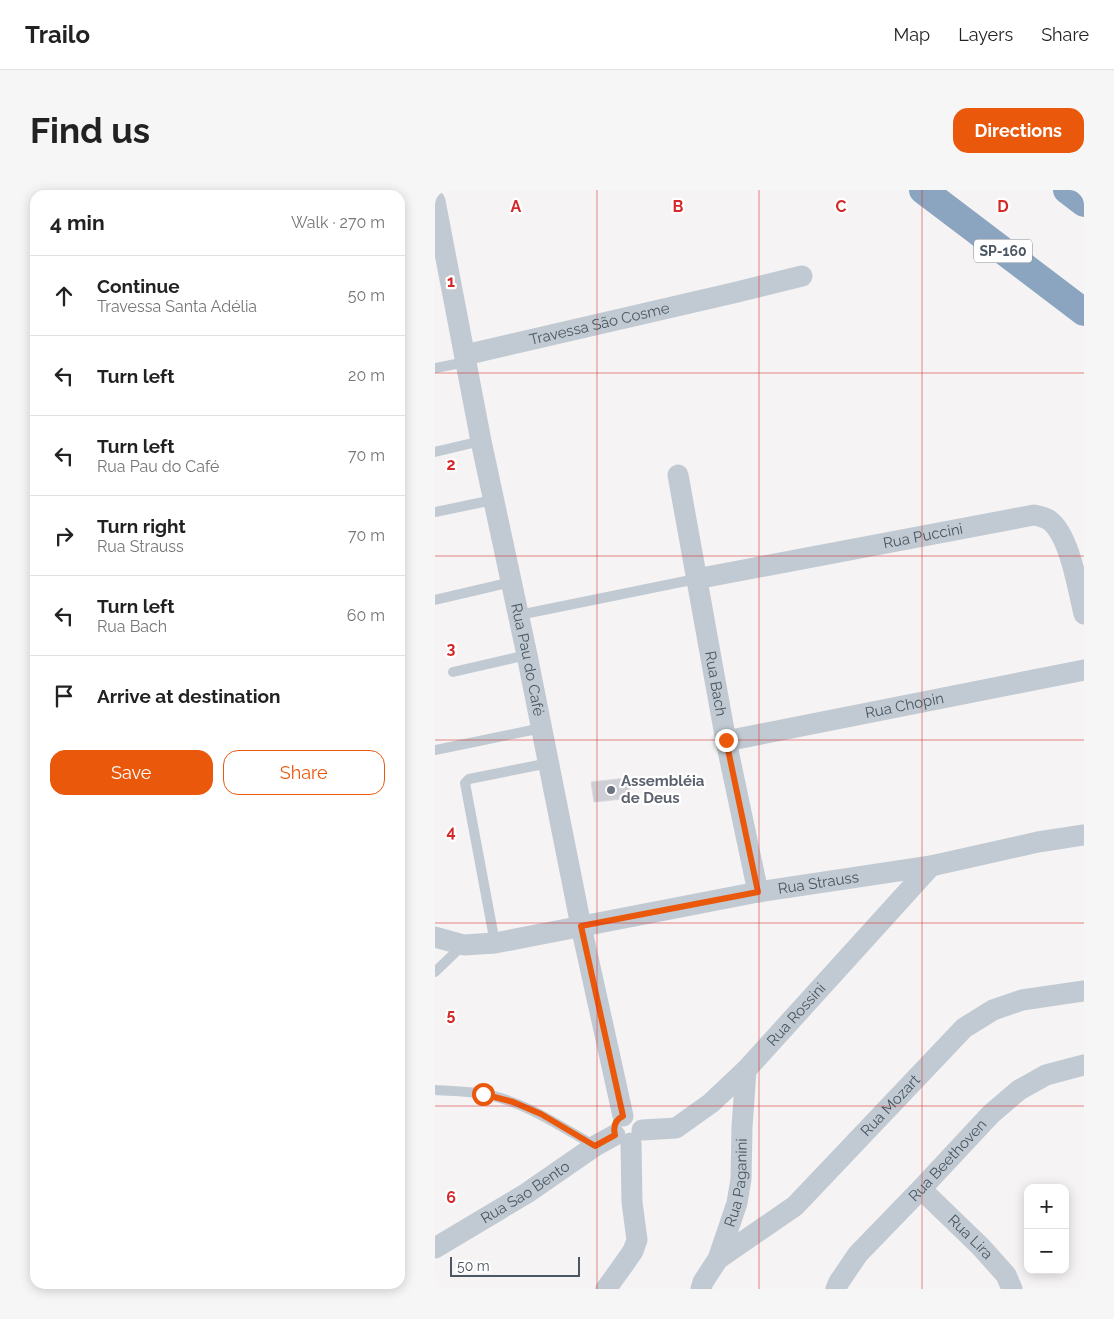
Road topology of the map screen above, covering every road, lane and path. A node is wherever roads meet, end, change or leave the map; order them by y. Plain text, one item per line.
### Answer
1 (923, 190) edge
2 (1067, 190) edge
3 (435, 201) edge
4 (1084, 203) edge
5 (802, 276) dead end
6 (1084, 312) edge
7 (465, 358) junction
8 (435, 368) edge
9 (481, 441) junction
10 (435, 452) edge
11 (678, 475) dead end
12 (493, 500) junction
13 (435, 512) edge
14 (696, 579) junction
15 (512, 582) junction
16 (1081, 587) edge
17 (435, 600) edge
18 (1084, 614) edge
19 (519, 615) junction
20 (527, 655) junction
21 (1084, 670) edge
22 (453, 672) dead end
23 (542, 728) junction
24 (726, 740) junction
25 (435, 750) edge
26 (549, 763) junction
27 (1084, 835) edge
28 (931, 866) junction
29 (758, 892) junction
30 (581, 926) junction
31 (435, 937) edge
32 (495, 943) junction
33 (464, 944) junction
34 (435, 972) edge
35 (1084, 991) edge
36 (1084, 1065) edge
37 (746, 1070) junction
38 (435, 1090) edge
39 (711, 1103) junction
40 (742, 1127) junction
41 (628, 1131) junction
42 (595, 1146) junction
43 (921, 1190) junction
44 (435, 1248) edge
45 (718, 1260) junction
46 (606, 1289) edge
47 (701, 1289) edge
48 (836, 1289) edge
49 (1012, 1289) edge

1 - 6 highway, SP-160
2 - 4 highway
3 - 7 street, Rua Pau do Café
5 - 7 street, Travessa São Cosme
7 - 8 lane
7 - 9 street, Rua Pau do Café
9 - 10 lane
9 - 12 street, Rua Pau do Café
11 - 14 street, Rua Bach
12 - 13 lane
12 - 15 street, Rua Pau do Café
14 - 16 street, Rua Puccini
14 - 19 lane
14 - 24 street, Rua Bach
15 - 17 lane
15 - 19 street, Rua Pau do Café
16 - 18 street, Rua Puccini
19 - 20 street, Rua Pau do Café
20 - 22 lane
20 - 23 street, Rua Pau do Café
21 - 24 street, Rua Chopin
23 - 25 lane
23 - 26 street, Rua Pau do Café
24 - 29 street, Rua Bach
26 - 30 street, Rua Pau do Café
26 - 32 lane
27 - 28 street, Rua Strauss
28 - 29 street, Rua Strauss
28 - 37 street, Rua Rossini
29 - 30 street, Rua Strauss
30 - 32 street, Rua Strauss
30 - 41 street, Rua Pau do Café
31 - 33 street, Rua Strauss
32 - 33 street, Rua Strauss
33 - 34 lane
35 - 45 street, Rua Mozart
36 - 43 street, Rua Beethoven
37 - 39 street, Rua Rossini
37 - 40 street, Rua Paganini
38 - 42 lane
39 - 40 street
39 - 41 street, Rua Rossini
40 - 45 street, Rua Paganini
41 - 42 street, Rua Sao Bento
41 - 46 street, Rua Pau do Café
42 - 44 street, Rua Sao Bento
43 - 48 street, Rua Beethoven
43 - 49 street, Rua Lira
45 - 47 street, Rua Paganini

